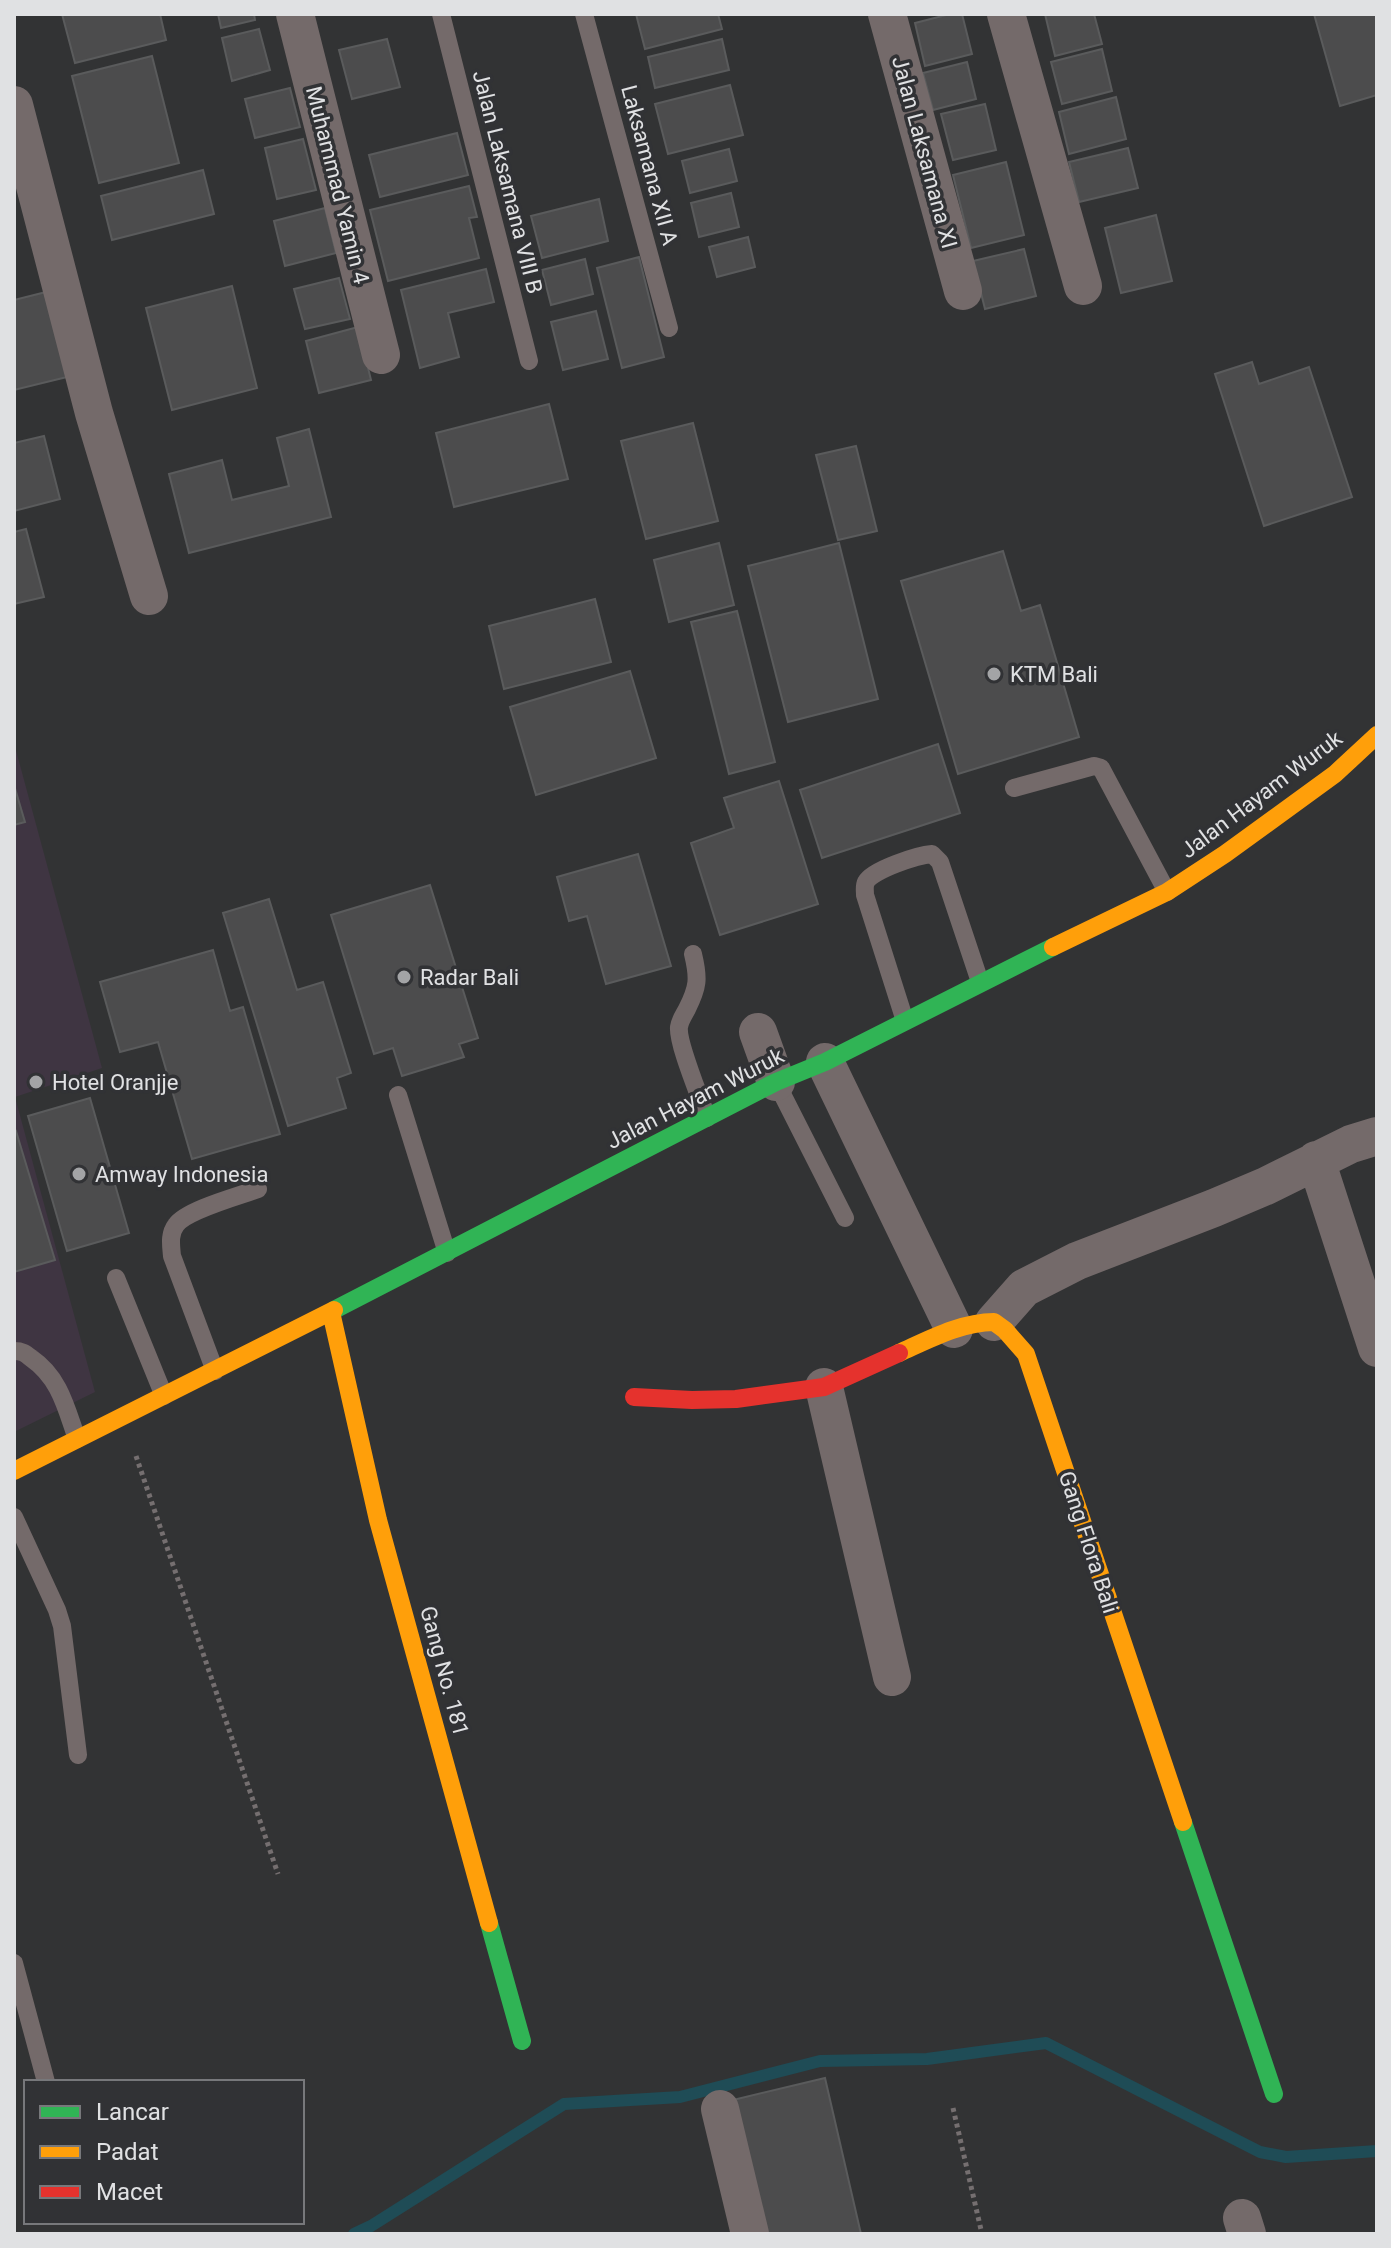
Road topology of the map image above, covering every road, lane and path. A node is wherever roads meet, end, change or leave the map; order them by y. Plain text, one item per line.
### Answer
1 (295, 14) edge
2 (441, 14) edge
3 (584, 14) edge
4 (887, 14) edge
5 (1006, 14) edge
6 (14, 105) edge
7 (1083, 286) dead end
8 (963, 291) dead end
9 (669, 328) dead end
10 (381, 355) dead end
11 (529, 361) dead end
12 (149, 596) dead end
13 (1377, 735) edge
14 (1014, 788) dead end
15 (1167, 892) junction
16 (693, 954) dead end
17 (980, 982) junction
18 (905, 1021) junction
19 (758, 1032) dead end
20 (825, 1062) junction
21 (776, 1082) junction
22 (398, 1095) dead end
23 (707, 1118) junction
24 (1377, 1136) edge
25 (1316, 1160) junction
26 (258, 1189) dead end
27 (845, 1218) dead end
28 (447, 1253) junction
29 (116, 1278) dead end
30 (331, 1312) junction
31 (994, 1322) junction
32 (954, 1329) junction
33 (1377, 1348) edge
34 (14, 1351) edge
35 (215, 1371) junction
36 (824, 1387) junction
37 (164, 1396) junction
38 (634, 1397) dead end
39 (77, 1439) junction
40 (137, 1458) dead end
41 (14, 1471) edge
42 (14, 1517) edge
43 (892, 1677) dead end
44 (78, 1755) dead end
45 (278, 1874) dead end
46 (14, 1963) edge
47 (522, 2041) dead end
48 (45, 2080) edge
49 (1274, 2094) dead end
50 (953, 2108) dead end
51 (720, 2109) dead end
52 (750, 2234) edge
53 (982, 2234) edge

1 - 10 street, Muhammad Yamin 4
2 - 11 lane, Jalan Laksamana VIII B
3 - 9 lane, Laksamana XII A
4 - 8 street, Jalan Laksamana XI
5 - 7 street
6 - 12 street
13 - 15 street, Jalan Hayam Wuruk
14 - 15 lane
15 - 17 street, Jalan Hayam Wuruk
16 - 23 lane
17 - 18 street, Jalan Hayam Wuruk
17 - 18 lane
18 - 20 street, Jalan Hayam Wuruk
19 - 21 street
20 - 21 street, Jalan Hayam Wuruk
20 - 32 street
21 - 23 street, Jalan Hayam Wuruk
21 - 27 lane
22 - 28 lane
23 - 28 street, Jalan Hayam Wuruk
24 - 25 street
25 - 31 street
25 - 33 street
26 - 35 lane
28 - 30 street, Jalan Hayam Wuruk
29 - 37 lane
30 - 35 street, Jalan Hayam Wuruk
30 - 47 street, Gang No. 181
31 - 32 street
31 - 49 street, Gang Flora Bali
32 - 36 street
34 - 39 lane
35 - 37 street, Jalan Hayam Wuruk
36 - 38 street
36 - 43 street
37 - 39 street, Jalan Hayam Wuruk
39 - 41 street, Jalan Hayam Wuruk
40 - 45 path
42 - 44 lane
46 - 48 lane
50 - 53 path
51 - 52 street

